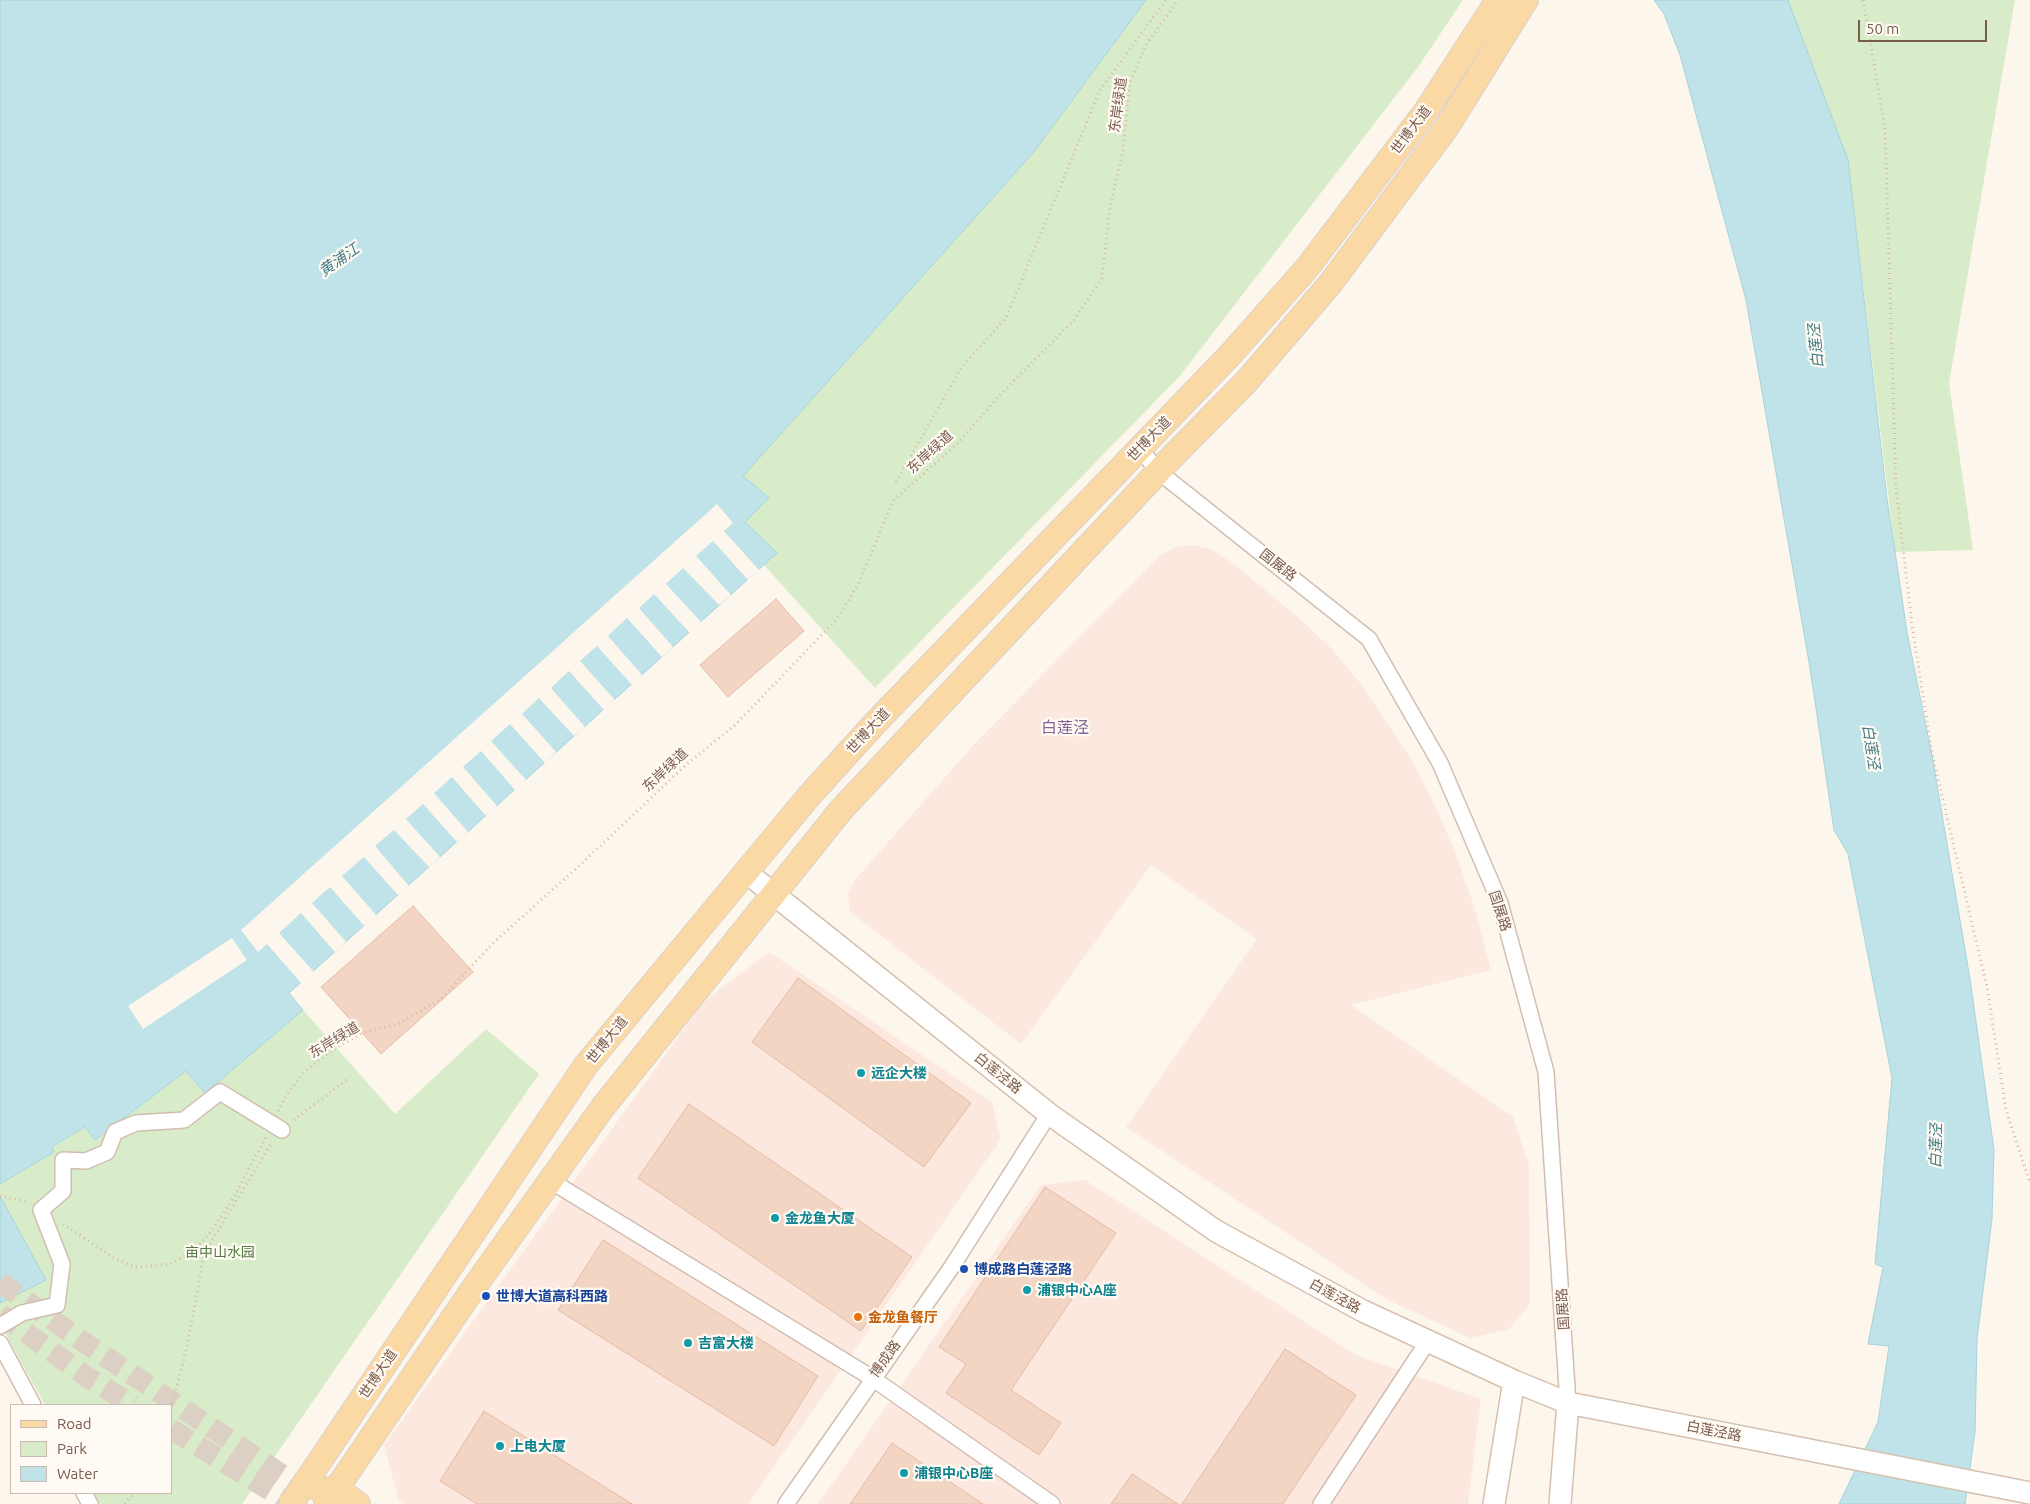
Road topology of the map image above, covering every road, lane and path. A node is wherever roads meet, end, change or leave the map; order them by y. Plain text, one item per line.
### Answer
1 (1166, 0) edge
2 (1178, 0) edge
3 (1498, 0) edge
4 (1526, 0) edge
5 (1863, 0) edge
6 (1140, 449) junction
7 (1159, 472) junction
8 (896, 482) dead end
9 (746, 872) junction
10 (774, 894) junction
11 (349, 1078) dead end
12 (1049, 1114) junction
13 (277, 1127) junction
14 (551, 1181) junction
15 (2030, 1183) edge
16 (0, 1196) edge
17 (38, 1206) junction
18 (0, 1326) edge
19 (1428, 1341) junction
20 (0, 1343) edge
21 (872, 1378) junction
22 (1514, 1381) junction
23 (1568, 1403) junction
24 (32, 1404) edge
25 (172, 1405) edge
26 (2030, 1493) edge
27 (133, 1494) edge
28 (330, 1496) edge
29 (296, 1501) edge
30 (125, 1504) edge
31 (358, 1504) edge
32 (786, 1504) edge
33 (1052, 1504) edge
34 (1321, 1504) edge
35 (1494, 1504) edge
36 (1560, 1504) edge

1 - 8 path
2 - 13 path, 东岸绿道
3 - 6 main road, 世博大道
4 - 7 main road, 世博大道
5 - 15 path
6 - 7 street, 国展路
6 - 9 main road, 世博大道
7 - 10 main road, 世博大道
7 - 23 street, 国展路
9 - 10 street, 白莲泾路
9 - 29 main road, 世博大道
10 - 12 street, 白莲泾路
10 - 14 main road, 世博大道
11 - 13 path
12 - 19 street, 白莲泾路
12 - 21 street, 博成路
13 - 17 street
13 - 17 path, 东岸绿道
13 - 25 path
14 - 21 street
14 - 28 main road, 世博大道
16 - 17 path, 东岸绿道
17 - 18 street
19 - 22 street, 白莲泾路
19 - 34 street
20 - 24 street
21 - 32 street, 博成路
21 - 33 street
22 - 23 street, 白莲泾路
22 - 35 street
23 - 26 street, 白莲泾路
23 - 36 street, 国展路
27 - 30 path
28 - 29 main road
28 - 31 main road

